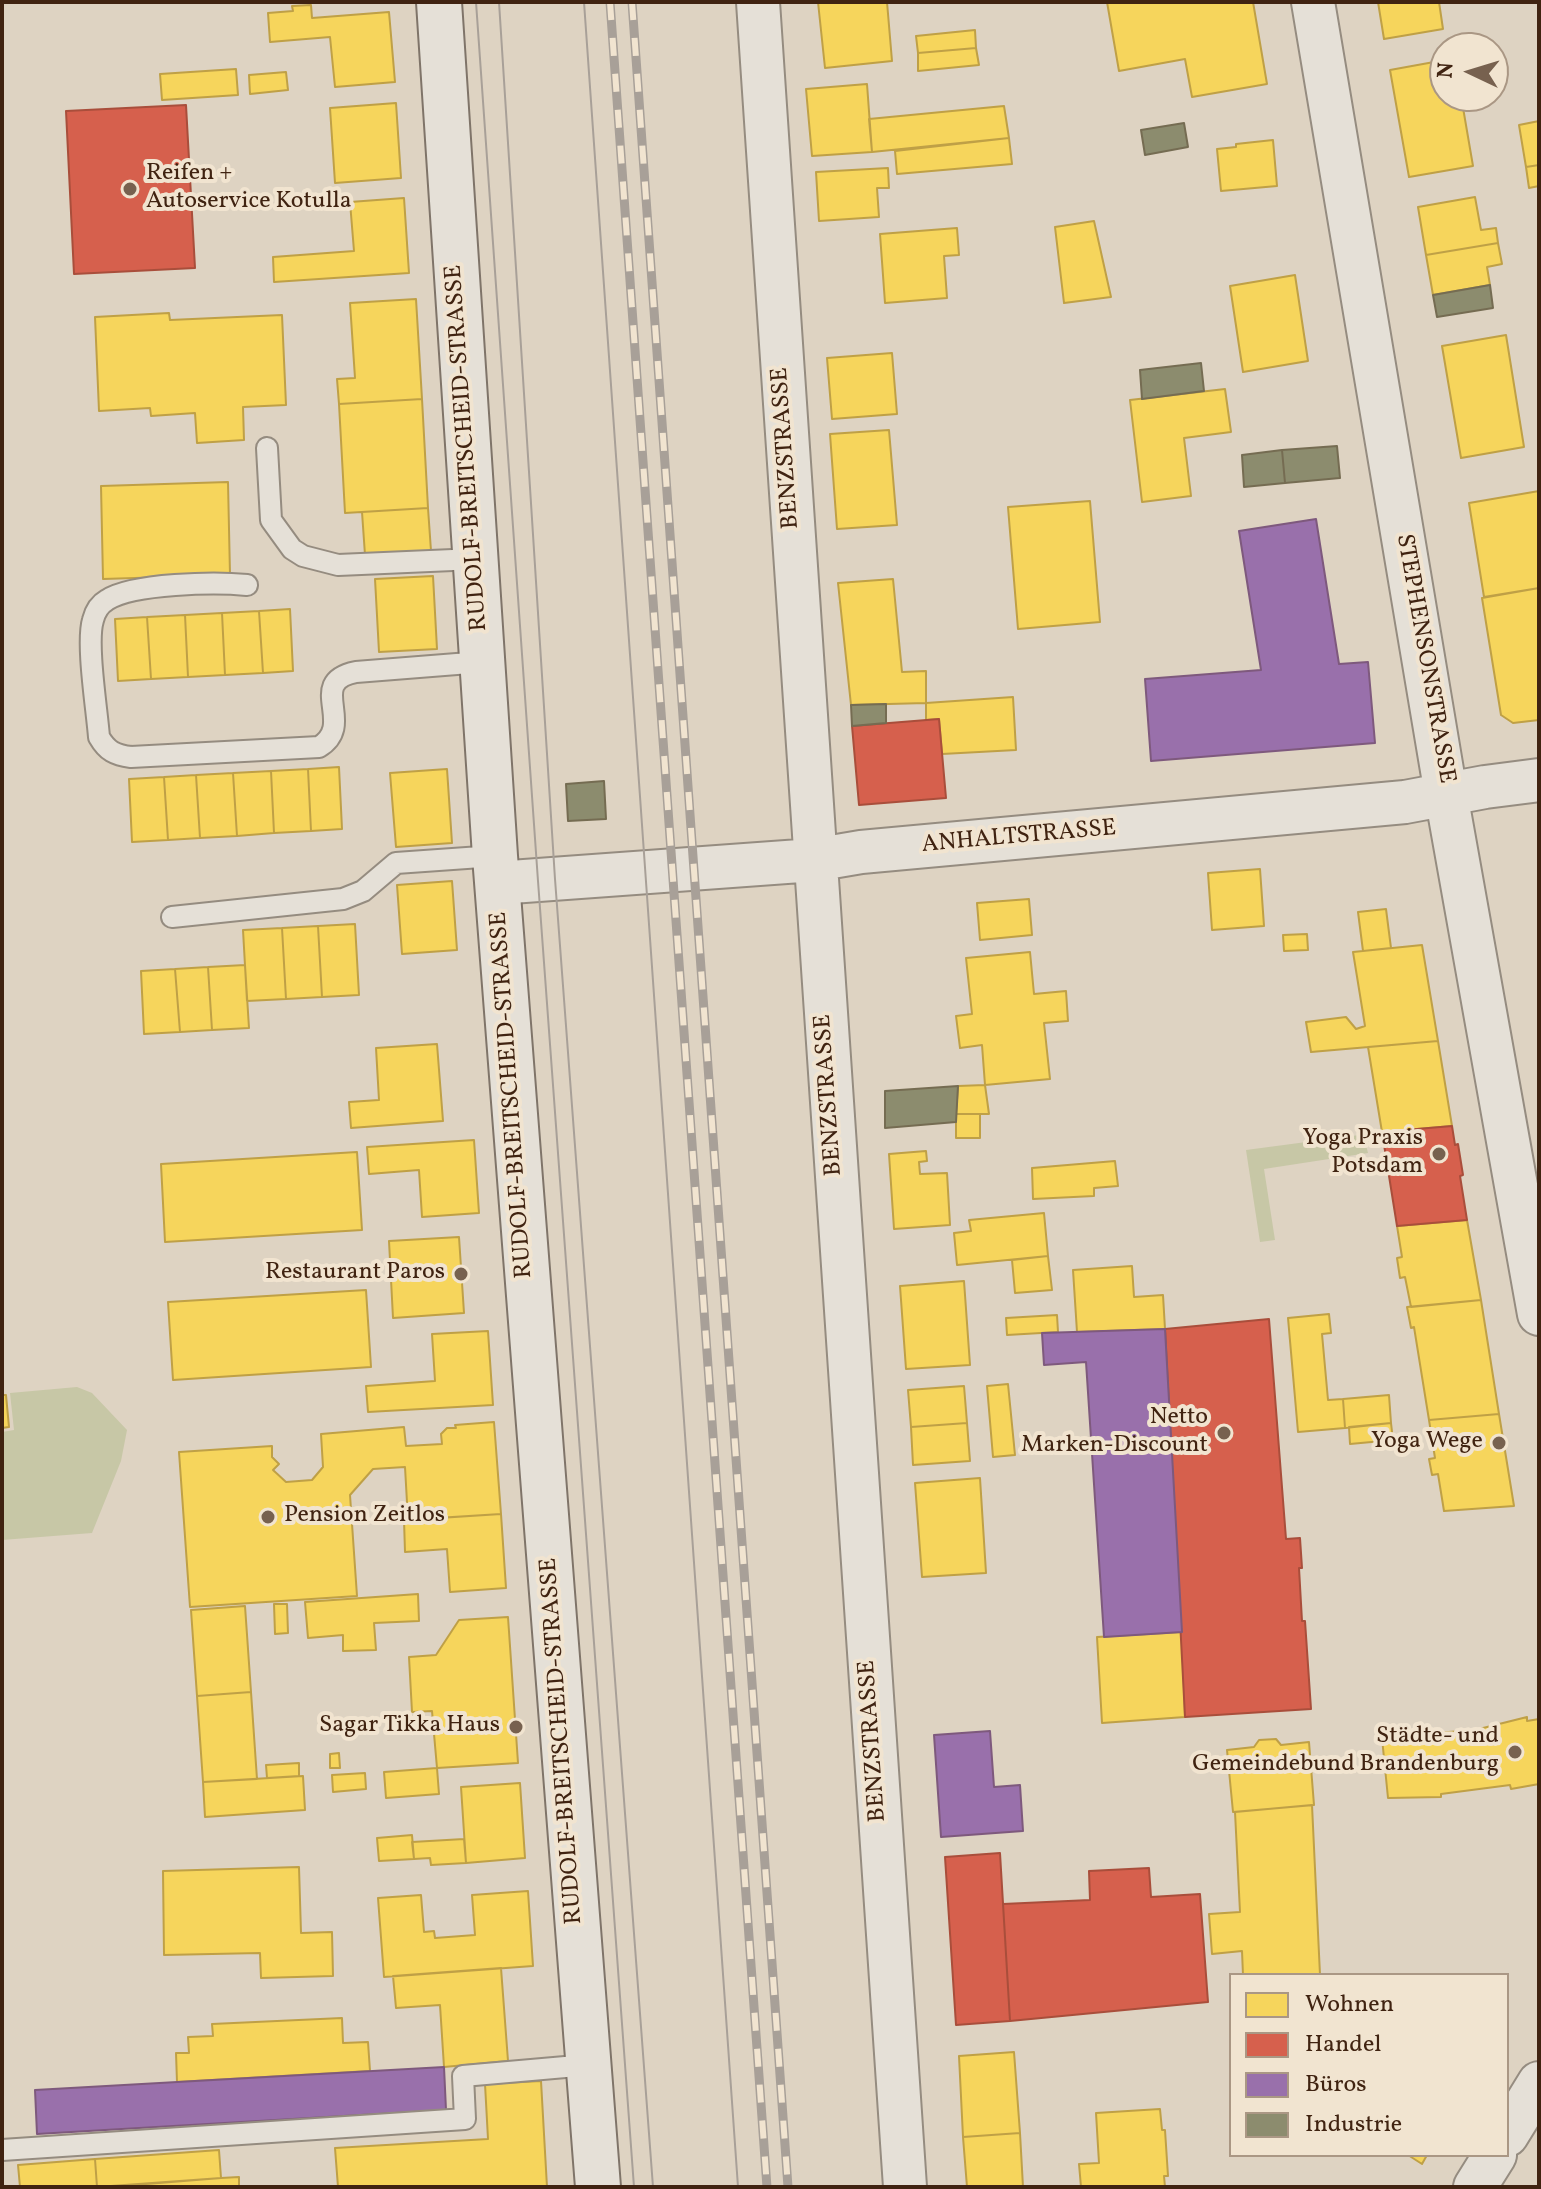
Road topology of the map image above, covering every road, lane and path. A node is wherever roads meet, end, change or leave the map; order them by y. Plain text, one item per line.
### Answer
1 (439, 2) edge
2 (758, 2) edge
3 (1313, 2) edge
4 (267, 448) dead end
5 (476, 559) junction
6 (247, 585) dead end
7 (482, 662) junction
8 (1539, 780) edge
9 (1446, 794) junction
10 (814, 860) junction
11 (496, 870) junction
12 (172, 917) dead end
13 (1539, 1314) edge
14 (588, 2065) junction
15 (1539, 2083) edge
16 (1509, 2132) edge
17 (2, 2150) edge
18 (1494, 2157) edge
19 (598, 2187) edge
20 (905, 2187) edge
21 (1475, 2187) edge

1 - 5 street, RUDOLF-BREITSCHEID-STRASSE
2 - 10 street, BENZSTRASSE
3 - 9 street, STEPHENSONSTRASSE
4 - 5 lane
5 - 7 street, RUDOLF-BREITSCHEID-STRASSE
6 - 7 lane
7 - 11 street, RUDOLF-BREITSCHEID-STRASSE
8 - 9 street, ANHALTSTRASSE
9 - 10 street, ANHALTSTRASSE
9 - 13 street, STEPHENSONSTRASSE
10 - 11 street, ANHALTSTRASSE
10 - 20 street, BENZSTRASSE
11 - 12 lane
11 - 14 street, RUDOLF-BREITSCHEID-STRASSE
14 - 17 lane
14 - 19 street, RUDOLF-BREITSCHEID-STRASSE
15 - 16 street
18 - 21 street

